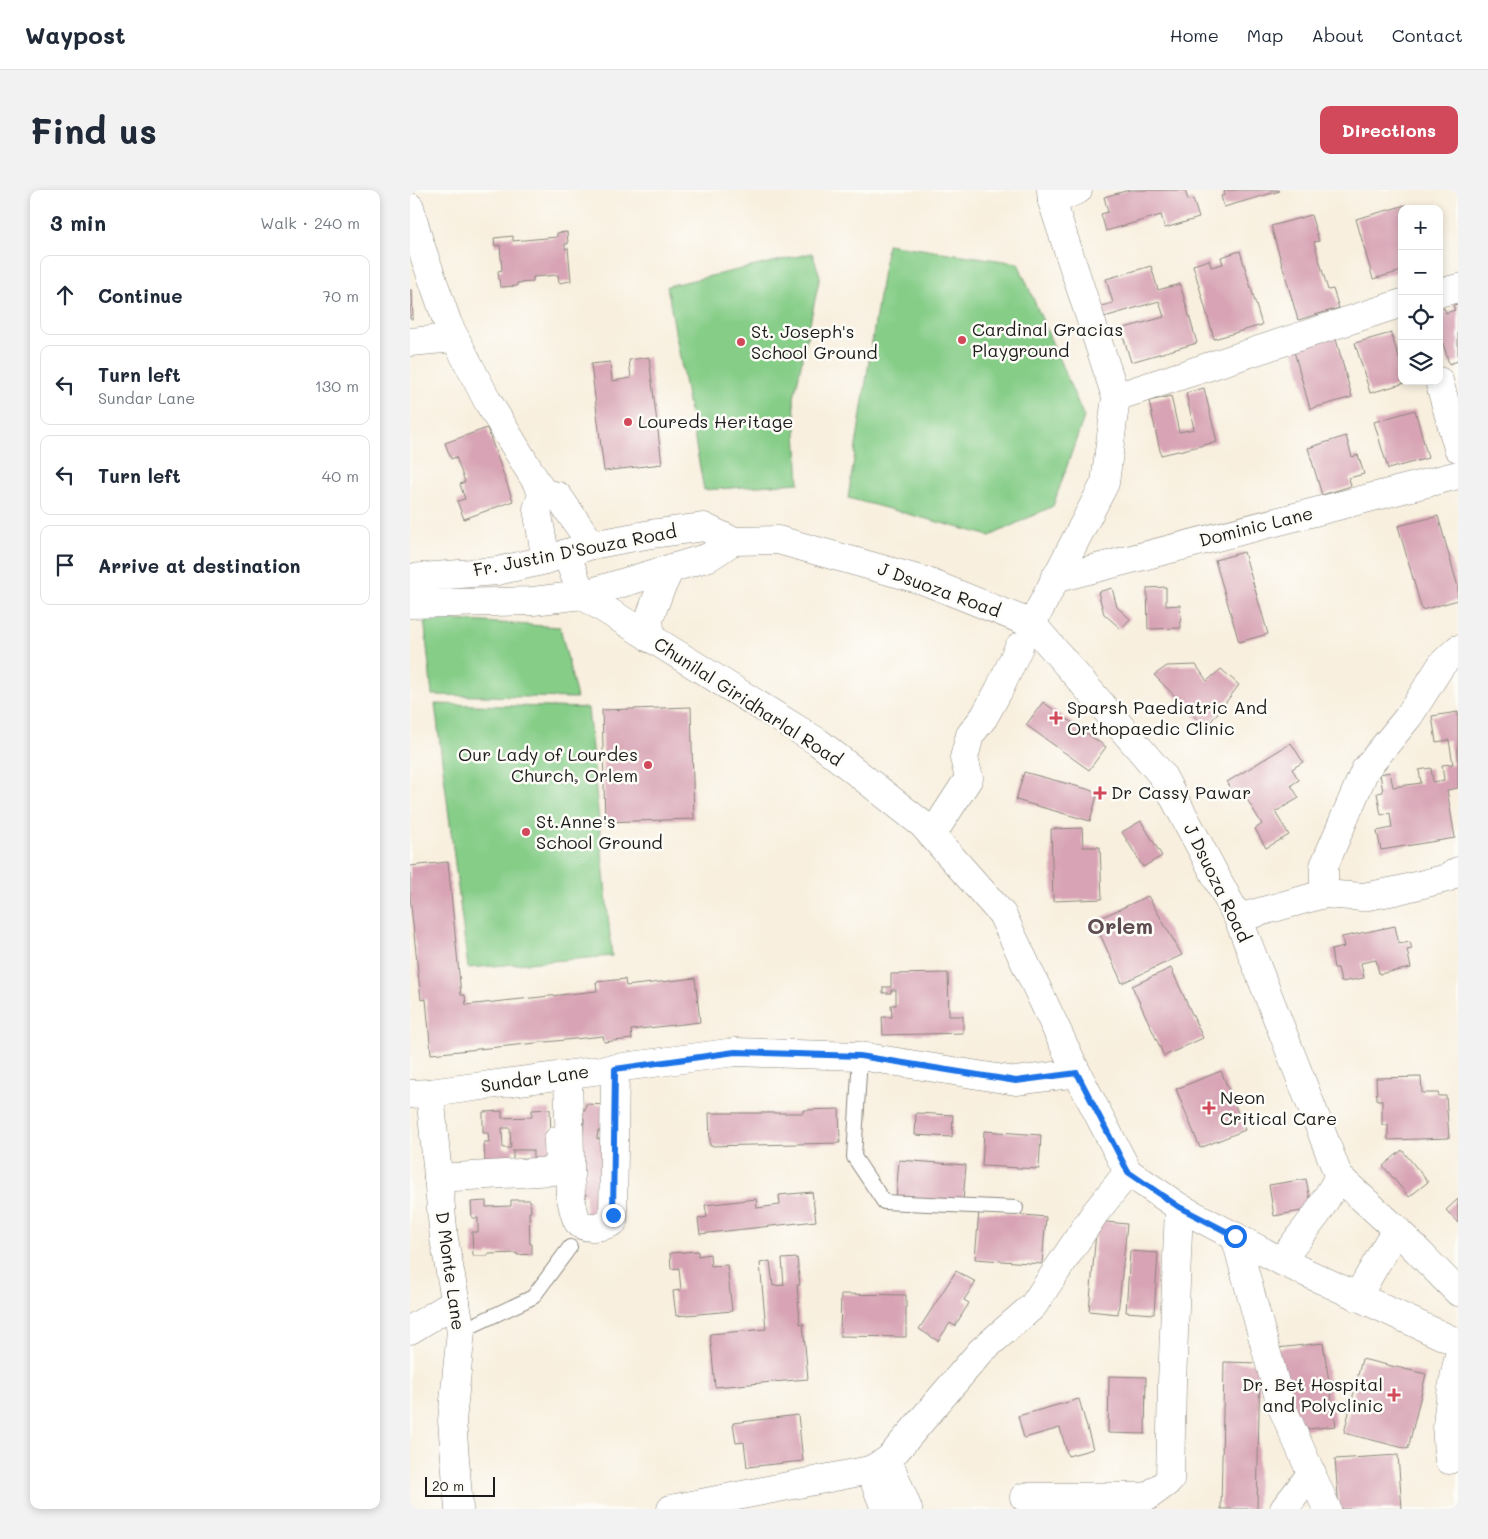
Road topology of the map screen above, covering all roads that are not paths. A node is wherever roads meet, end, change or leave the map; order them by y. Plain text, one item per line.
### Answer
1 (1078, 190) edge
2 (1052, 196) edge
3 (410, 207) edge
4 (414, 243) edge
5 (1458, 288) edge
6 (1443, 292) edge
7 (1398, 304) edge
8 (410, 325) edge
9 (451, 331) junction
10 (410, 342) edge
11 (1440, 385) edge
12 (1116, 397) junction
13 (1458, 448) edge
14 (1458, 475) edge
15 (543, 493) junction
16 (733, 541) junction
17 (592, 545) junction
18 (556, 556) junction
19 (671, 568) junction
20 (410, 578) edge
21 (1054, 579) junction
22 (582, 595) junction
23 (410, 604) edge
24 (1025, 636) junction
25 (651, 639) junction
26 (1458, 649) edge
27 (932, 835) junction
28 (1458, 870) edge
29 (1324, 894) junction
30 (1238, 918) junction
31 (860, 1056) junction
32 (615, 1069) junction
33 (1077, 1073) junction
34 (560, 1076) junction
35 (420, 1094) edge
36 (1128, 1172) junction
37 (1339, 1177) junction
38 (438, 1178) junction
39 (1179, 1207) junction
40 (1016, 1208) dead end
41 (1396, 1229) junction
42 (1235, 1236) junction
43 (570, 1247) dead end
44 (1282, 1261) junction
45 (1458, 1292) edge
46 (1357, 1296) junction
47 (456, 1302) junction
48 (410, 1330) edge
49 (461, 1331) junction
50 (1458, 1343) edge
51 (1458, 1360) edge
52 (1449, 1460) dead end
53 (879, 1465) junction
54 (1312, 1473) junction
55 (1024, 1498) dead end
56 (459, 1509) edge
57 (671, 1509) edge
58 (884, 1509) edge
59 (908, 1509) edge
60 (1284, 1509) edge
61 (1328, 1509) edge

1 - 2 street
2 - 12 street
3 - 4 street
4 - 9 street
5 - 6 street
7 - 12 street
8 - 9 street
9 - 10 street
9 - 15 street
11 - 13 street
12 - 21 street
14 - 21 street, Dominic Lane
15 - 17 street
15 - 18 street
16 - 17 street, Fr. Justin D'Souza Road
16 - 19 street, Fr. Justin D'Souza Road
16 - 24 street, J Dsuoza Road
17 - 18 street, Fr. Justin D'Souza Road
18 - 20 street, Fr. Justin D'Souza Road
18 - 22 street
19 - 22 street, Fr. Justin D'Souza Road
19 - 25 street
21 - 24 street
22 - 23 street, Fr. Justin D'Souza Road
22 - 25 street, Chunilal Giridharlal Road
24 - 27 street
24 - 30 street, J Dsuoza Road
25 - 27 street, Chunilal Giridharlal Road
26 - 29 street
27 - 33 street, Chunilal Giridharlal Road
28 - 29 street
29 - 30 street
30 - 37 street, J Dsuoza Road
31 - 32 street, Sundar Lane
31 - 33 street, Sundar Lane
31 - 40 lane
32 - 34 street, Sundar Lane
32 - 34 street
33 - 36 street, Chunilal Giridharlal Road
34 - 35 street, Sundar Lane
34 - 38 street
35 - 38 street, D Monte Lane
36 - 39 street, Chunilal Giridharlal Road
36 - 53 street
37 - 41 street, J Dsuoza Road
37 - 44 street
38 - 47 street, D Monte Lane
39 - 42 street, Chunilal Giridharlal Road
39 - 55 street
41 - 45 street, J Dsuoza Road
41 - 46 street
42 - 44 street, Chunilal Giridharlal Road
42 - 54 street
43 - 49 lane
44 - 46 street, Chunilal Giridharlal Road
46 - 50 street, Chunilal Giridharlal Road
47 - 48 street
47 - 49 street, D Monte Lane
49 - 56 street, D Monte Lane
51 - 52 street
53 - 57 street
53 - 58 street
53 - 59 street
54 - 60 street
54 - 61 street

